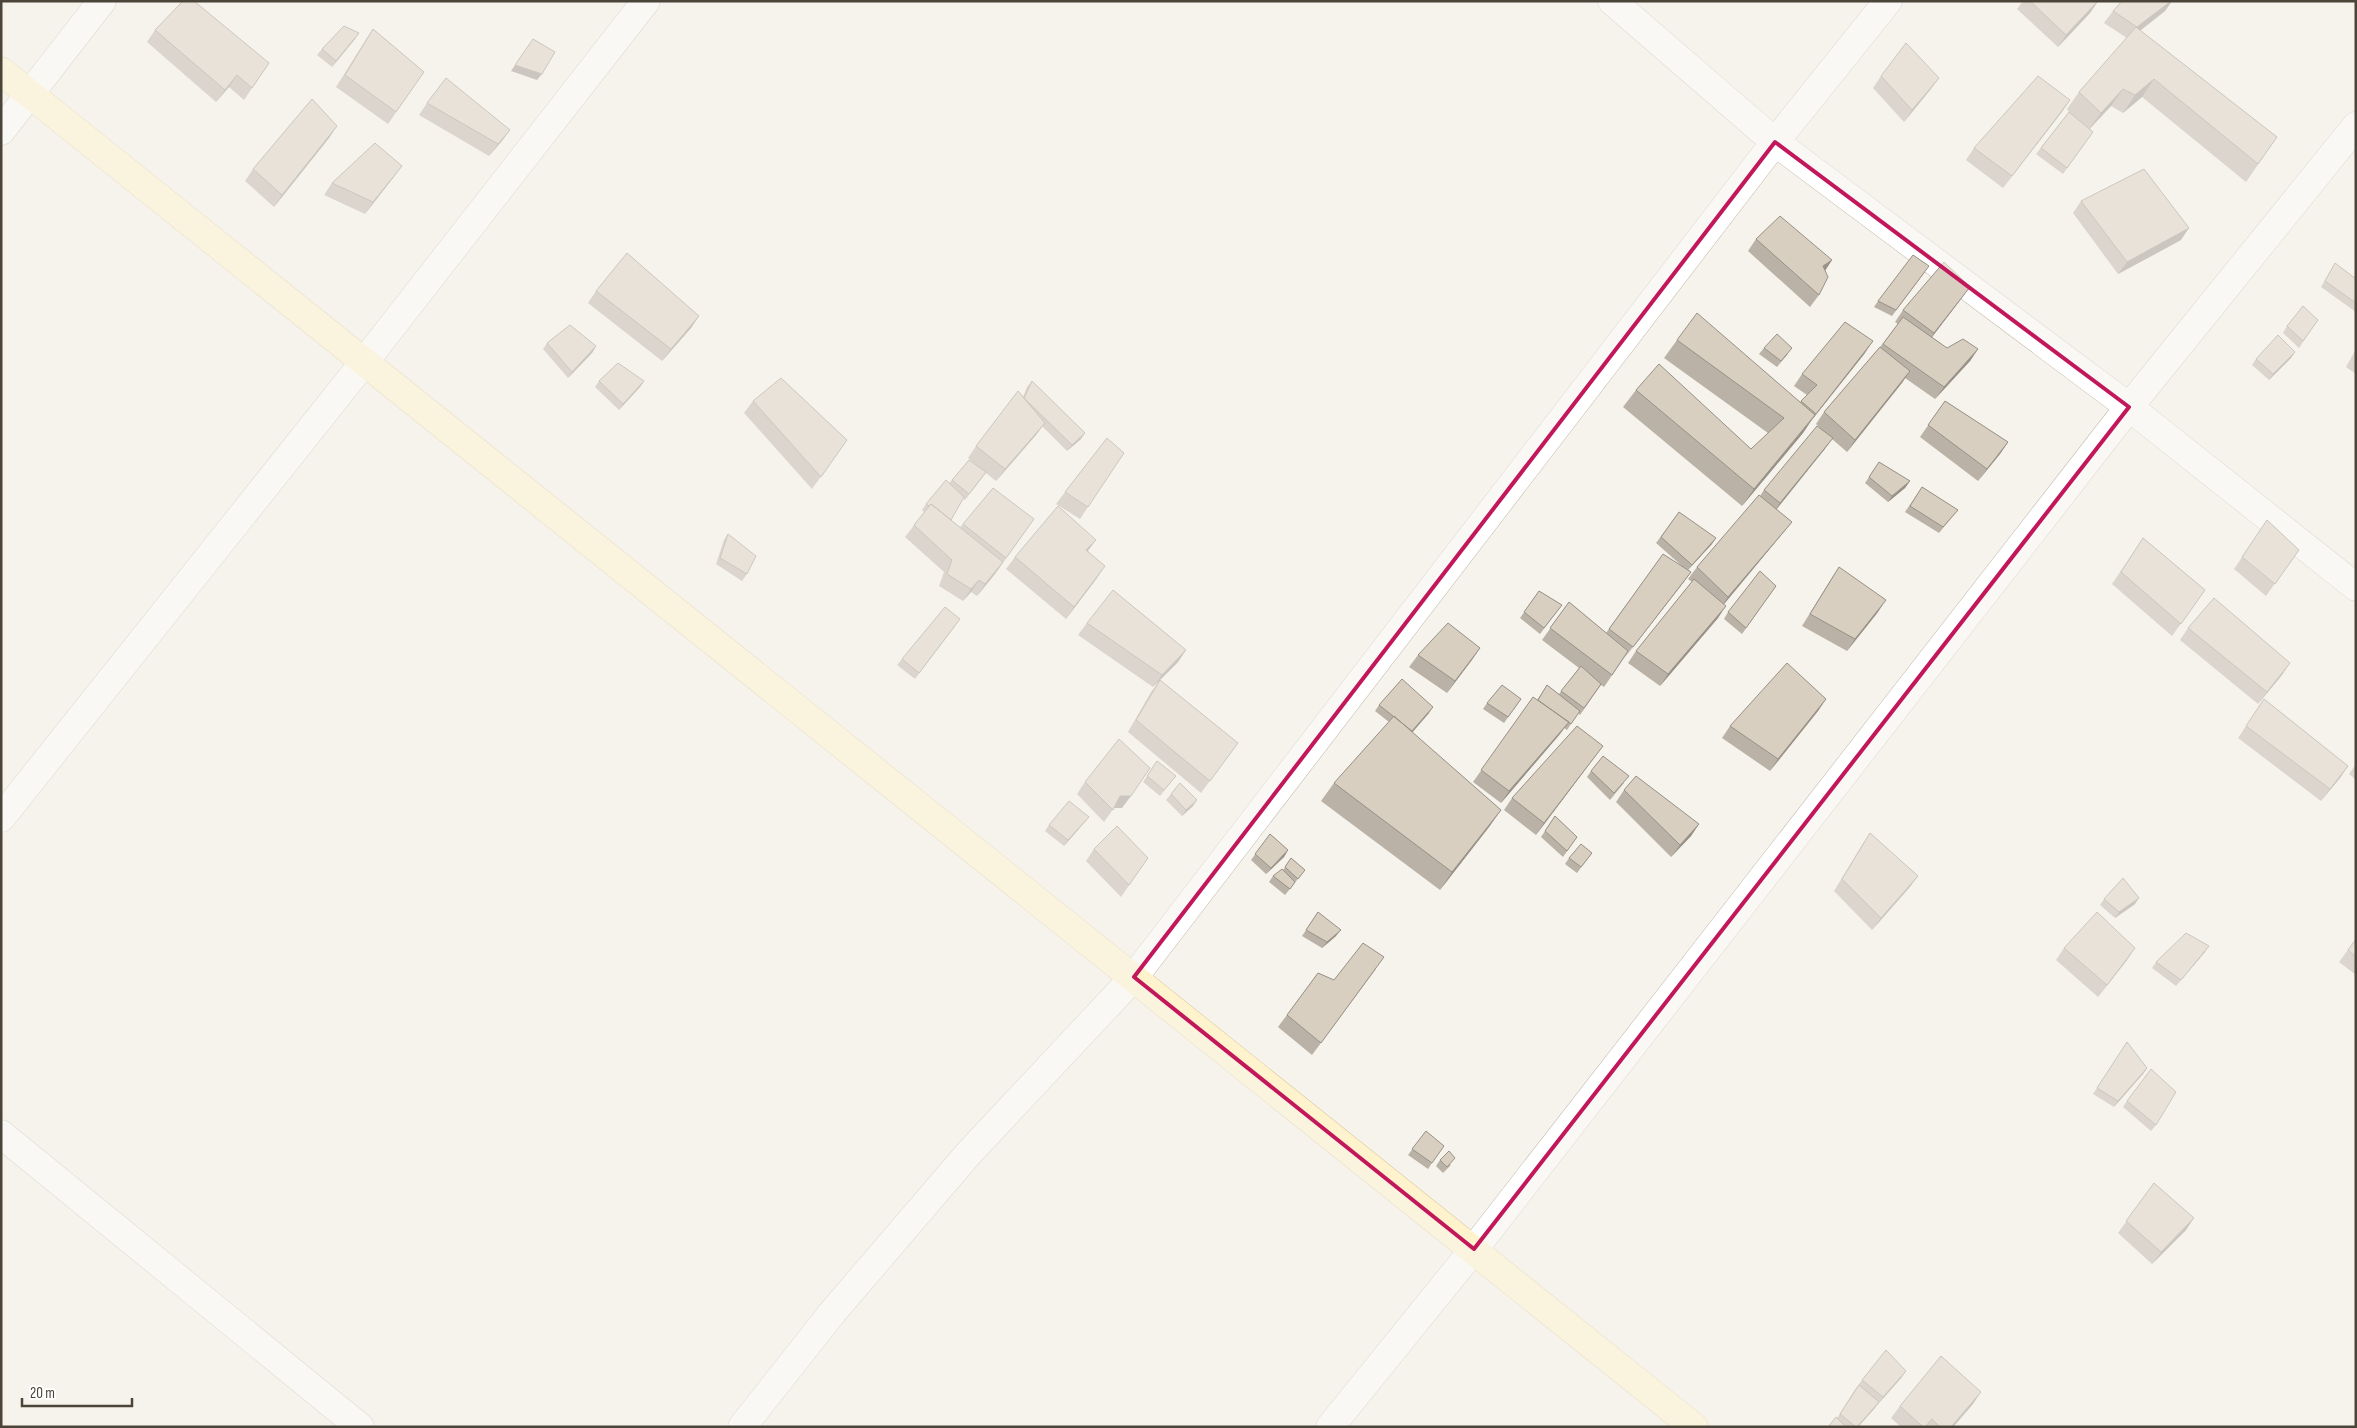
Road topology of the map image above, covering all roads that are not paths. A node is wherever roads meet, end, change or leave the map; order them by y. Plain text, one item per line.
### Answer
1 (102, 1) edge
2 (646, 1) edge
3 (1612, 1) edge
4 (1888, 1) edge
5 (1, 71) edge
6 (30, 95) junction
7 (2356, 126) edge
8 (1, 132) edge
9 (1775, 142) junction
10 (365, 361) junction
11 (2129, 407) junction
12 (2356, 587) edge
13 (1, 818) edge
14 (1134, 977) junction
15 (1, 1134) edge
16 (1474, 1249) junction
17 (360, 1427) edge
18 (742, 1427) edge
19 (1330, 1427) edge
20 (1694, 1427) edge

1 - 6 street
2 - 10 street
3 - 9 street
4 - 9 street
5 - 6 street
6 - 8 street
6 - 10 street
7 - 11 street
9 - 11 street
9 - 14 street
10 - 13 street
10 - 14 street
11 - 12 street
11 - 16 street
14 - 16 street
14 - 18 street
15 - 17 street
16 - 19 street
16 - 20 street

